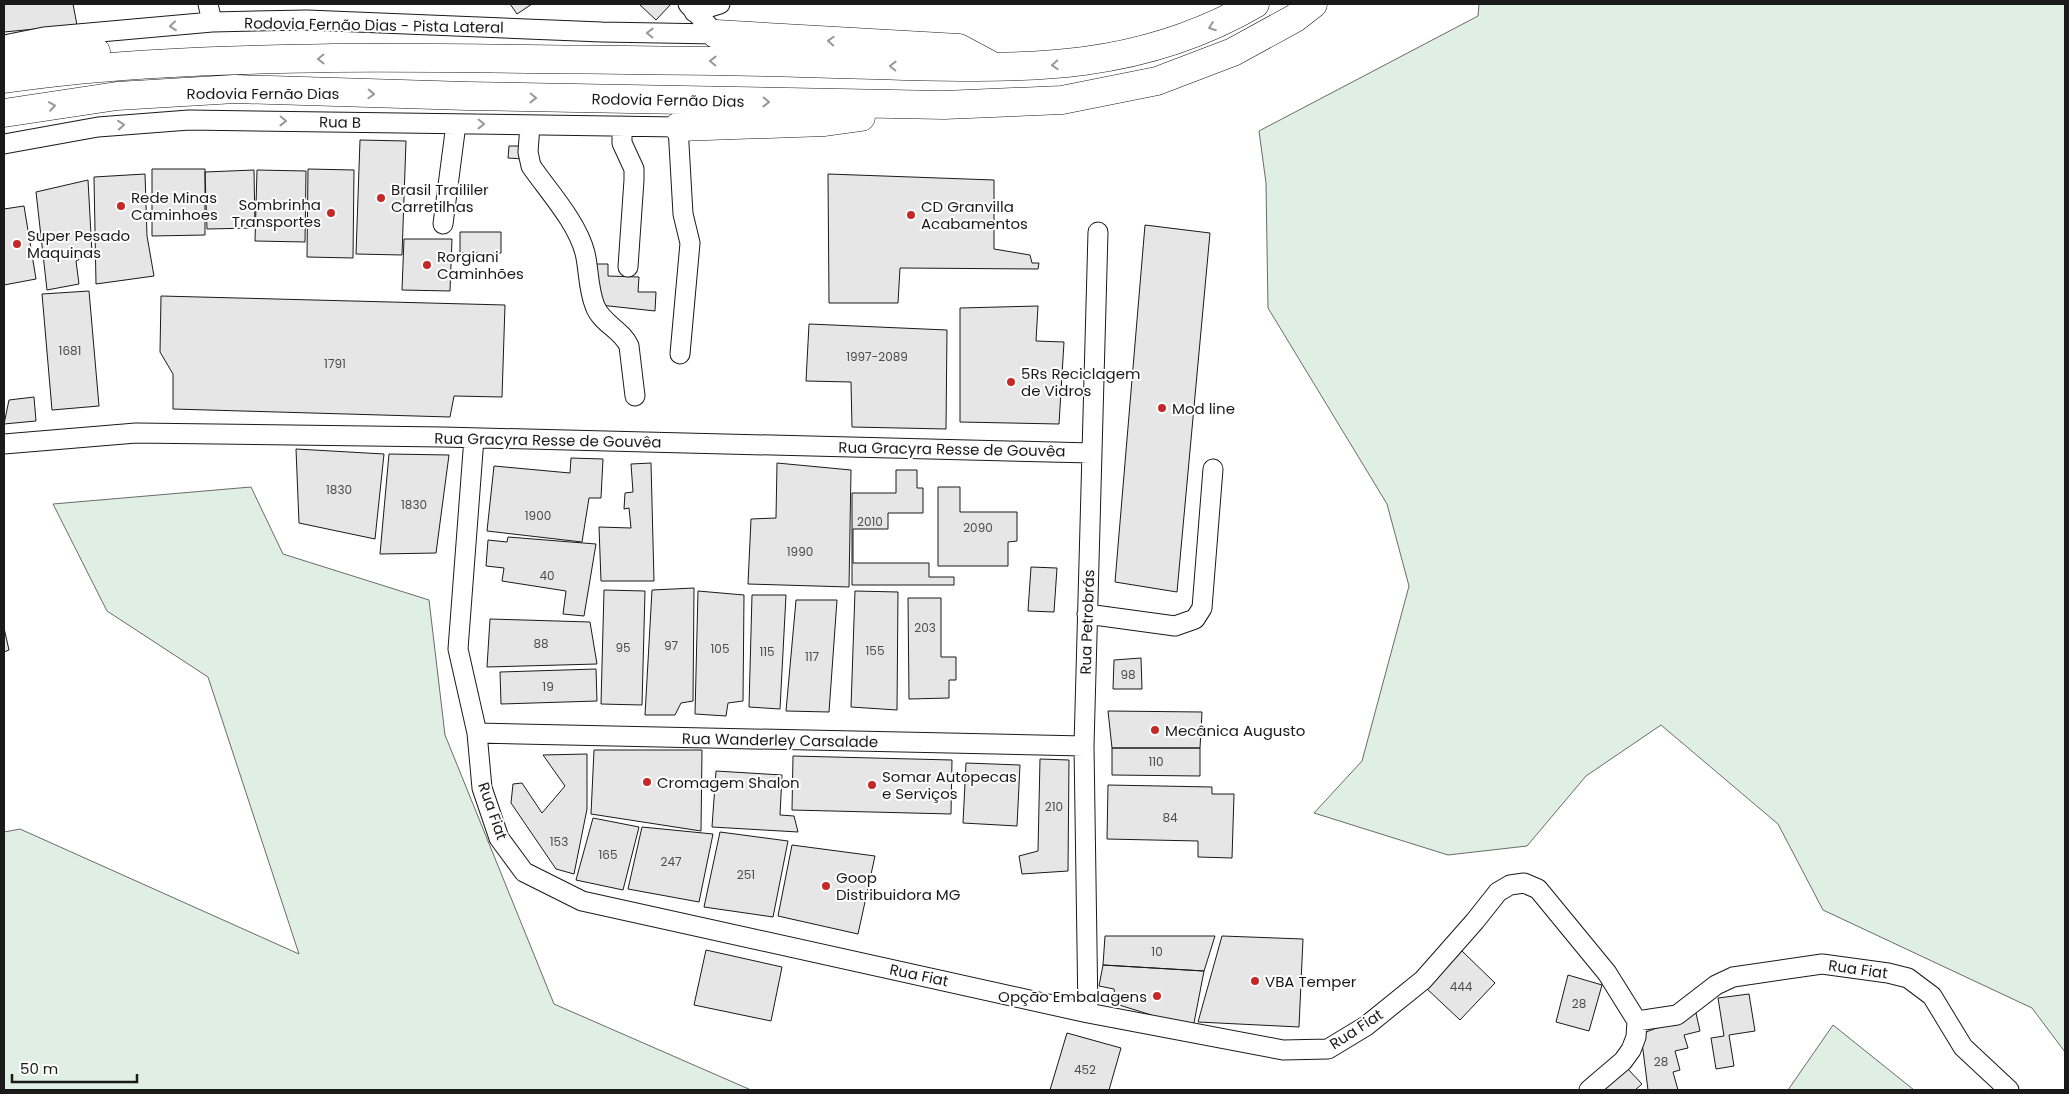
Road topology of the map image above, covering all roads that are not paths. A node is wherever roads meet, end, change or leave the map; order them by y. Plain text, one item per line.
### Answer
1 (720, 4) edge
2 (1255, 4) edge
3 (1313, 4) edge
4 (691, 8) edge
5 (306, 12) edge
6 (210, 13) edge
7 (716, 34) junction
8 (4, 45) edge
9 (4, 55) edge
10 (234, 60) junction
11 (998, 68) junction
12 (4, 79) edge
13 (944, 105) junction
14 (4, 113) edge
15 (456, 124) junction
16 (530, 124) junction
17 (622, 126) junction
18 (678, 126) junction
19 (4, 144) edge
20 (443, 224) dead end
21 (1098, 232) dead end
22 (628, 266) dead end
23 (680, 354) dead end
24 (635, 396) dead end
25 (474, 438) junction
26 (4, 444) edge
27 (1092, 453) junction
28 (1213, 469) dead end
29 (1087, 614) junction
30 (477, 733) junction
31 (1084, 746) junction
32 (1088, 1013) junction
33 (1637, 1021) junction
34 (1589, 1090) edge
35 (2009, 1090) edge

1 - 4 street
2 -> 11 highway, Rodovia Fernão Dias
3 - 13 highway, Rodovia Fernão Dias
4 - 7 street
5 - 6 street, Rodovia Fernão Dias - Pista Lateral
7 -> 5 street, Rodovia Fernão Dias - Pista Lateral
6 -> 8 street, Rodovia Fernão Dias - Pista Lateral
11 -> 7 highway
9 - 10 highway
11 -> 10 highway, Rodovia Fernão Dias
10 - 12 highway, Rodovia Fernão Dias
14 -> 13 highway, Rodovia Fernão Dias
13 - 18 highway
15 -> 16 street, Rua B
19 -> 15 street, Rua B
15 - 20 street
16 - 17 street, Rua B
16 - 24 street
17 - 18 street, Rua B
17 - 22 street
18 - 23 street
21 - 27 street, Rua Petrobrás
25 - 26 street, Rua Gracyra Resse de Gouvêa
25 - 27 street, Rua Gracyra Resse de Gouvêa
25 - 30 street, Rua Fiat
27 - 29 street, Rua Petrobrás
28 - 29 street
29 - 31 street, Rua Petrobrás
30 - 31 street, Rua Wanderley Carsalade
30 - 32 street, Rua Fiat
31 - 32 street, Rua Petrobrás
32 - 33 street, Rua Fiat
33 - 34 street
33 - 35 street, Rua Fiat

